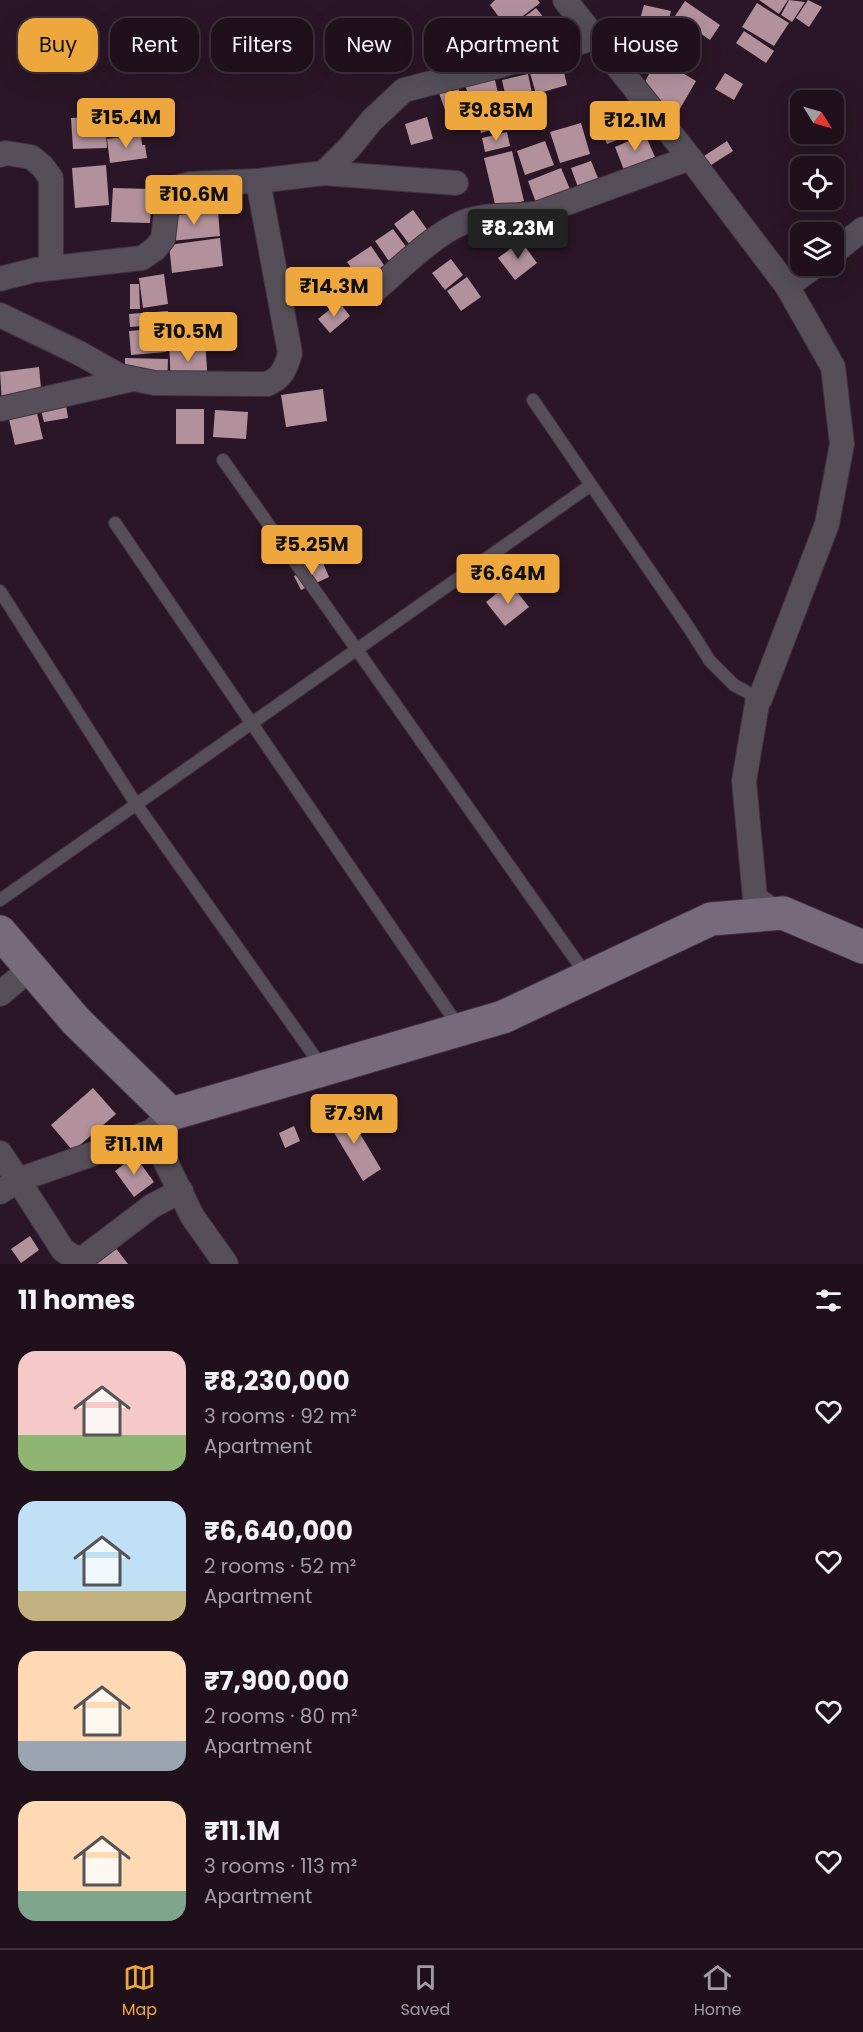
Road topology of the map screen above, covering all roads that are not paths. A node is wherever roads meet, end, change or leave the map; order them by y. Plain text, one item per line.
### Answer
1 (566, 1) edge
2 (592, 35) edge
3 (592, 39) edge
4 (621, 72) edge
5 (0, 155) edge
6 (690, 158) junction
7 (324, 173) junction
8 (258, 181) junction
9 (456, 183) dead end
10 (863, 230) edge
11 (844, 244) edge
12 (51, 268) junction
13 (801, 276) edge
14 (0, 279) edge
15 (787, 286) junction
16 (374, 291) dead end
17 (0, 315) edge
18 (134, 379) junction
19 (533, 400) dead end
20 (0, 410) edge
21 (223, 460) dead end
22 (591, 485) junction
23 (115, 523) dead end
24 (0, 591) edge
25 (356, 650) junction
26 (760, 699) junction
27 (251, 723) junction
28 (136, 804) junction
29 (0, 900) edge
30 (776, 913) junction
31 (0, 932) edge
32 (863, 947) edge
33 (31, 968) junction
34 (588, 977) junction
35 (0, 994) edge
36 (461, 1029) junction
37 (324, 1069) junction
38 (161, 1122) junction
39 (0, 1153) edge
40 (9, 1186) edge
41 (181, 1191) junction
42 (226, 1264) edge

1 - 2 street
3 - 7 street
4 - 6 street
5 - 12 street
6 - 15 street
6 - 16 street
7 - 8 street
7 - 9 street
8 - 12 street
8 - 18 street
10 - 11 street
12 - 14 street
13 - 15 street
15 - 26 street
17 - 18 street
18 - 20 street
19 - 22 lane
21 - 25 lane
22 - 25 lane
22 - 26 lane
23 - 27 lane
24 - 28 lane
25 - 27 lane
25 - 34 lane
26 - 30 street
27 - 28 lane
27 - 36 lane
28 - 29 lane
28 - 37 lane
30 - 32 street
30 - 34 street
31 - 33 street
33 - 35 street
33 - 38 street
34 - 36 street
36 - 37 street
37 - 38 street
38 - 40 street
38 - 41 street
39 - 40 street
40 - 41 street
41 - 42 street

